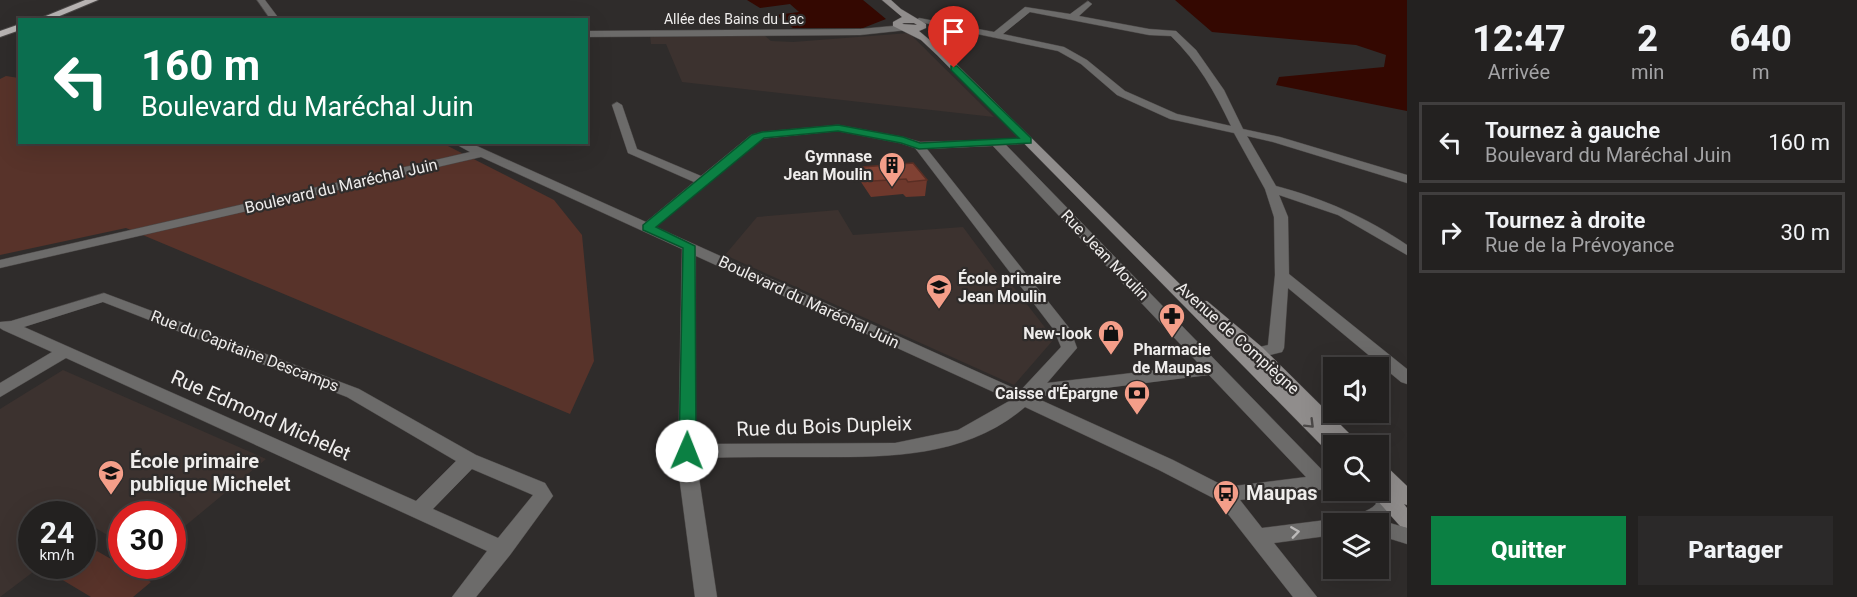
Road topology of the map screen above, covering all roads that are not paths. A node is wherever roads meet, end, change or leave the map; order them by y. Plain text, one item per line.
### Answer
1 (82, 0) edge
2 (93, 0) edge
3 (261, 0) edge
4 (886, 0) edge
5 (1088, 4) dead end
6 (1072, 17) junction
7 (35, 18) edge
8 (45, 18) edge
9 (274, 18) edge
10 (911, 25) junction
11 (18, 26) edge
12 (0, 32) edge
13 (588, 34) edge
14 (996, 35) junction
15 (617, 105) dead end
16 (1239, 132) junction
17 (1027, 141) junction
18 (996, 142) junction
19 (462, 144) edge
20 (919, 146) junction
21 (482, 153) junction
22 (1407, 179) edge
23 (704, 182) junction
24 (1270, 189) junction
25 (648, 227) junction
26 (689, 246) junction
27 (1407, 251) edge
28 (0, 264) edge
29 (1282, 275) junction
30 (4, 325) edge
31 (64, 352) junction
32 (1250, 354) junction
33 (1214, 369) junction
34 (1407, 378) edge
35 (0, 391) edge
36 (1027, 395) junction
37 (1323, 435) edge
38 (1341, 435) edge
39 (687, 451) junction
40 (470, 460) junction
41 (1323, 476) edge
42 (1389, 481) edge
43 (1323, 482) edge
44 (1224, 495) junction
45 (1407, 498) edge
46 (1389, 499) edge
47 (1388, 501) edge
48 (419, 511) junction
49 (1407, 512) edge
50 (1407, 520) edge
51 (1323, 528) edge
52 (1389, 530) edge
53 (1407, 536) edge
54 (1257, 537) junction
55 (503, 549) junction
56 (463, 597) edge
57 (706, 597) edge
58 (1306, 597) edge

1 - 7 highway
2 - 8 highway
3 - 9 street
4 - 10 main road, Avenue de Compiègne
5 - 6 street
6 - 14 street
6 - 16 street
10 - 13 street, Allée des Bains du Lac
10 - 14 street, Allée des Bains du Lac
10 - 17 main road, Avenue de Compiègne
11 - 12 highway
14 - 16 street, Allée des Bains du Lac
15 - 23 street
16 - 22 street, Allée des Bains du Lac
16 - 24 street
17 - 18 street
17 - 32 main road, Avenue de Compiègne
18 - 20 street
18 - 33 street, Rue Jean Moulin
19 - 21 street
20 - 23 street
20 - 36 street, Rue du Bois Dupleix
21 - 25 street, Boulevard du Maréchal Juin
21 - 28 street, Boulevard du Maréchal Juin
23 - 25 street
24 - 27 street
24 - 29 street
25 - 26 street, Boulevard du Maréchal Juin
26 - 36 street, Boulevard du Maréchal Juin
26 - 39 street
29 - 32 street
29 - 34 street
30 - 31 street, Rue Edmond Michelet
30 - 40 street, Rue du Capitaine Descamps
31 - 35 street
31 - 48 street, Rue Edmond Michelet
32 -> 37 main road, Avenue de Compiègne
32 - 38 main road, Avenue de Compiègne
33 - 36 street
33 - 41 street, Rue Jean Moulin
36 - 39 street, Rue du Bois Dupleix
36 - 44 street, Boulevard du Maréchal Juin
39 - 57 street
40 - 48 street
40 - 55 street, Rue du Capitaine Descamps
42 - 45 main road
43 - 44 street
44 - 54 street
46 - 49 street
47 - 50 main road
48 - 55 street, Rue Edmond Michelet
54 -> 51 street
52 - 53 street
54 - 58 street
55 - 56 street

